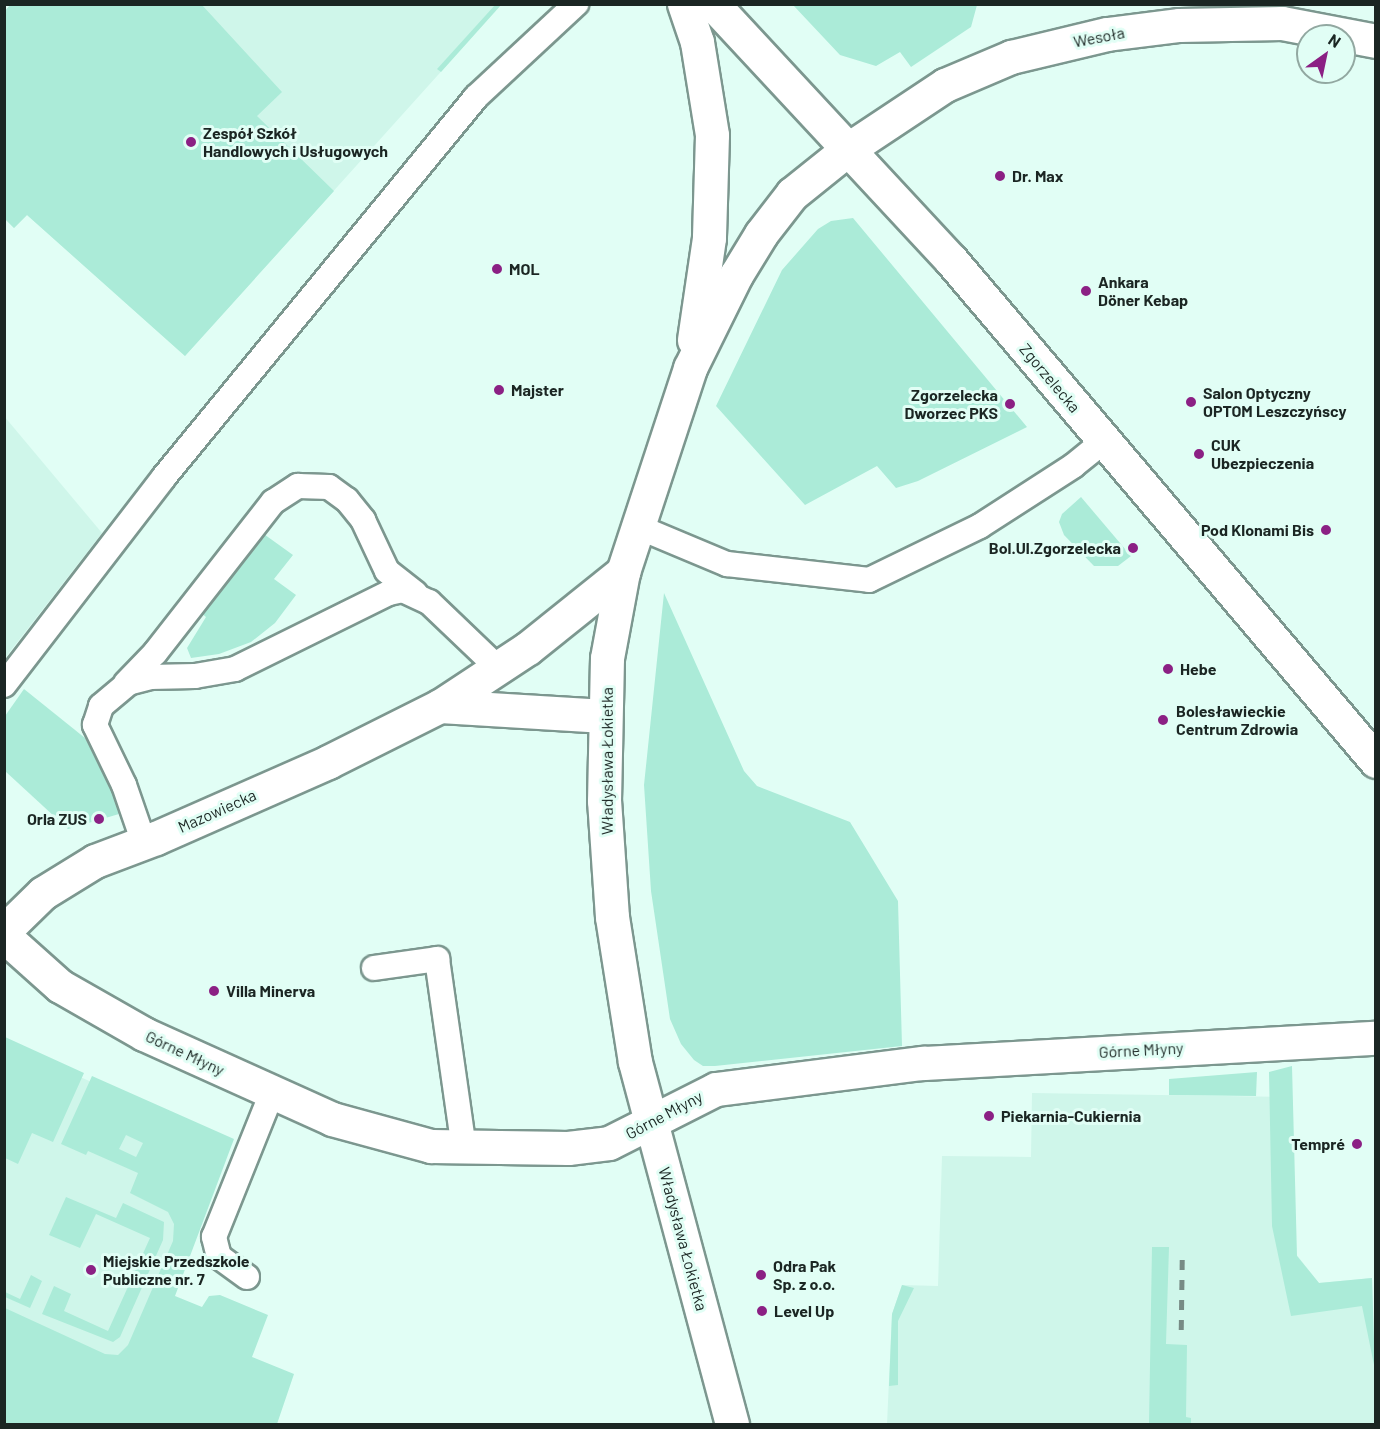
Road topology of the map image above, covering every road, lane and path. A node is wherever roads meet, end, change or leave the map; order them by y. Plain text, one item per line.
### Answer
1 (576, 4) edge
2 (684, 4) edge
3 (713, 4) edge
4 (1233, 4) edge
5 (1282, 23) junction
6 (1376, 41) edge
7 (847, 150) junction
8 (690, 368) junction
9 (1103, 442) junction
10 (636, 526) junction
11 (623, 572) junction
12 (417, 594) junction
13 (498, 668) junction
14 (4, 685) edge
15 (120, 688) junction
16 (440, 706) junction
17 (605, 716) junction
18 (1376, 761) edge
19 (144, 843) junction
20 (4, 931) edge
21 (4, 936) edge
22 (374, 968) dead end
23 (1376, 1038) edge
24 (272, 1093) junction
25 (651, 1124) junction
26 (464, 1148) junction
27 (247, 1277) dead end
28 (732, 1425) edge

1 - 14 lane
2 - 8 street
3 - 7 street, Zgorzelecka
4 - 5 street
5 - 6 street, Wesoła
5 - 7 street, Wesoła
7 - 8 street, Władysława Łokietka
7 - 9 street, Zgorzelecka
8 - 10 street, Władysława Łokietka
9 - 10 lane
9 - 18 street, Zgorzelecka
10 - 11 street, Władysława Łokietka
11 - 13 street, Mazowiecka
11 - 17 street, Władysława Łokietka
12 - 13 lane
12 - 15 lane
12 - 15 lane
13 - 16 street, Mazowiecka
15 - 19 lane
16 - 17 street
16 - 19 street, Mazowiecka
17 - 25 street, Władysława Łokietka
19 - 20 street, Mazowiecka
21 - 24 street, Górne Młyny
22 - 26 lane
23 - 25 street, Górne Młyny
24 - 26 street, Górne Młyny
24 - 27 lane
25 - 26 street, Górne Młyny
25 - 28 street, Władysława Łokietka

